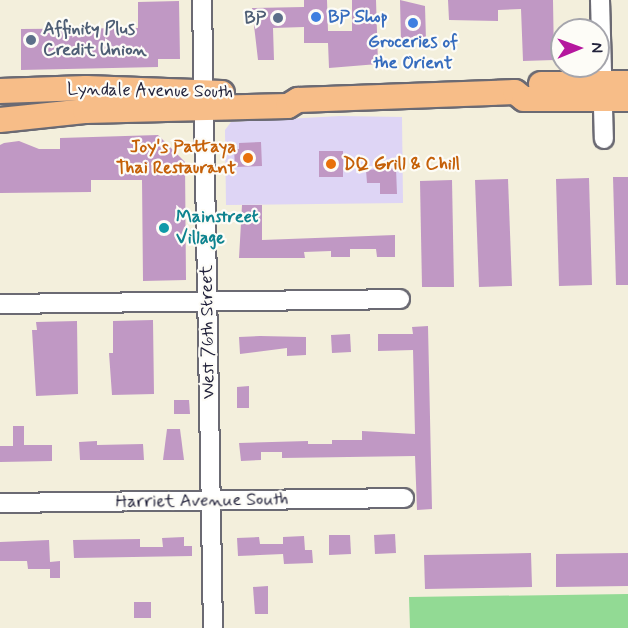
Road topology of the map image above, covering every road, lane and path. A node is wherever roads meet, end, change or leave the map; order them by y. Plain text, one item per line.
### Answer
1 (202, 0) edge
2 (600, 0) edge
3 (628, 84) edge
4 (0, 91) edge
5 (603, 92) junction
6 (628, 99) edge
7 (204, 101) junction
8 (0, 120) edge
9 (604, 139) dead end
10 (400, 299) dead end
11 (207, 302) junction
12 (0, 304) edge
13 (404, 498) dead end
14 (211, 501) junction
15 (0, 503) edge
16 (213, 628) edge

1 - 7 street, West 76th Street
2 - 5 street
3 - 5 main road, Lyndale Avenue South
4 - 7 main road, Lyndale Avenue South
5 - 6 main road, Lyndale Avenue South
5 - 7 main road, Lyndale Avenue South
5 - 9 street
7 - 8 main road, Lyndale Avenue South
7 - 11 street, West 76th Street
10 - 11 street
11 - 12 street
11 - 14 street, West 76th Street
13 - 14 street, Harriet Avenue South
14 - 15 street, Harriet Avenue South
14 - 16 street, West 76th Street

